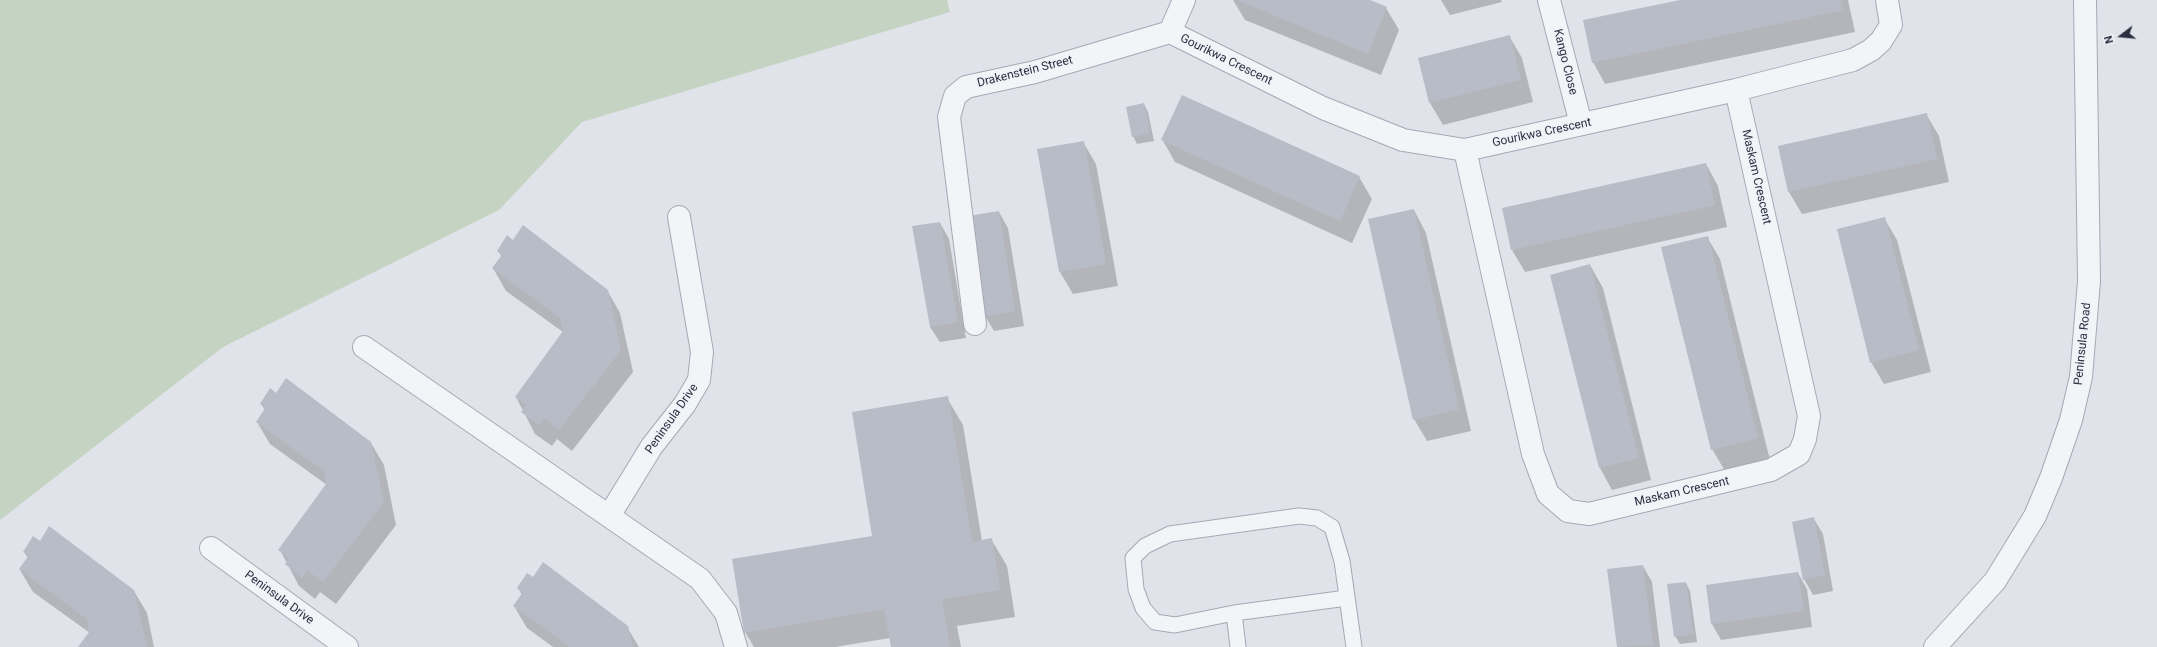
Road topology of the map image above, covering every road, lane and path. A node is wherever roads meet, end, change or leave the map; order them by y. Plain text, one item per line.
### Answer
1 (1184, 0) edge
2 (1549, 0) edge
3 (1886, 0) edge
4 (2085, 0) edge
5 (1170, 32) junction
6 (1736, 90) junction
7 (1581, 124) junction
8 (1465, 150) junction
9 (679, 217) dead end
10 (975, 324) dead end
11 (364, 347) dead end
12 (609, 516) junction
13 (211, 548) dead end
14 (1347, 598) junction
15 (1234, 613) junction
16 (347, 647) edge
17 (736, 647) edge
18 (1238, 647) edge
19 (1354, 647) edge
20 (1935, 647) edge

1 - 5 street
2 - 7 street, Kango Close
3 - 6 street, Gourikwa Crescent
4 - 20 street, Peninsula Road
5 - 8 street, Gourikwa Crescent
5 - 10 street, Drakenstein Street
6 - 7 street, Gourikwa Crescent
6 - 8 street, Maskam Crescent
7 - 8 street, Gourikwa Crescent
9 - 12 street, Peninsula Drive
11 - 12 street
12 - 17 street
13 - 16 street, Peninsula Drive
14 - 15 lane
14 - 15 lane
14 - 19 lane
15 - 18 lane

